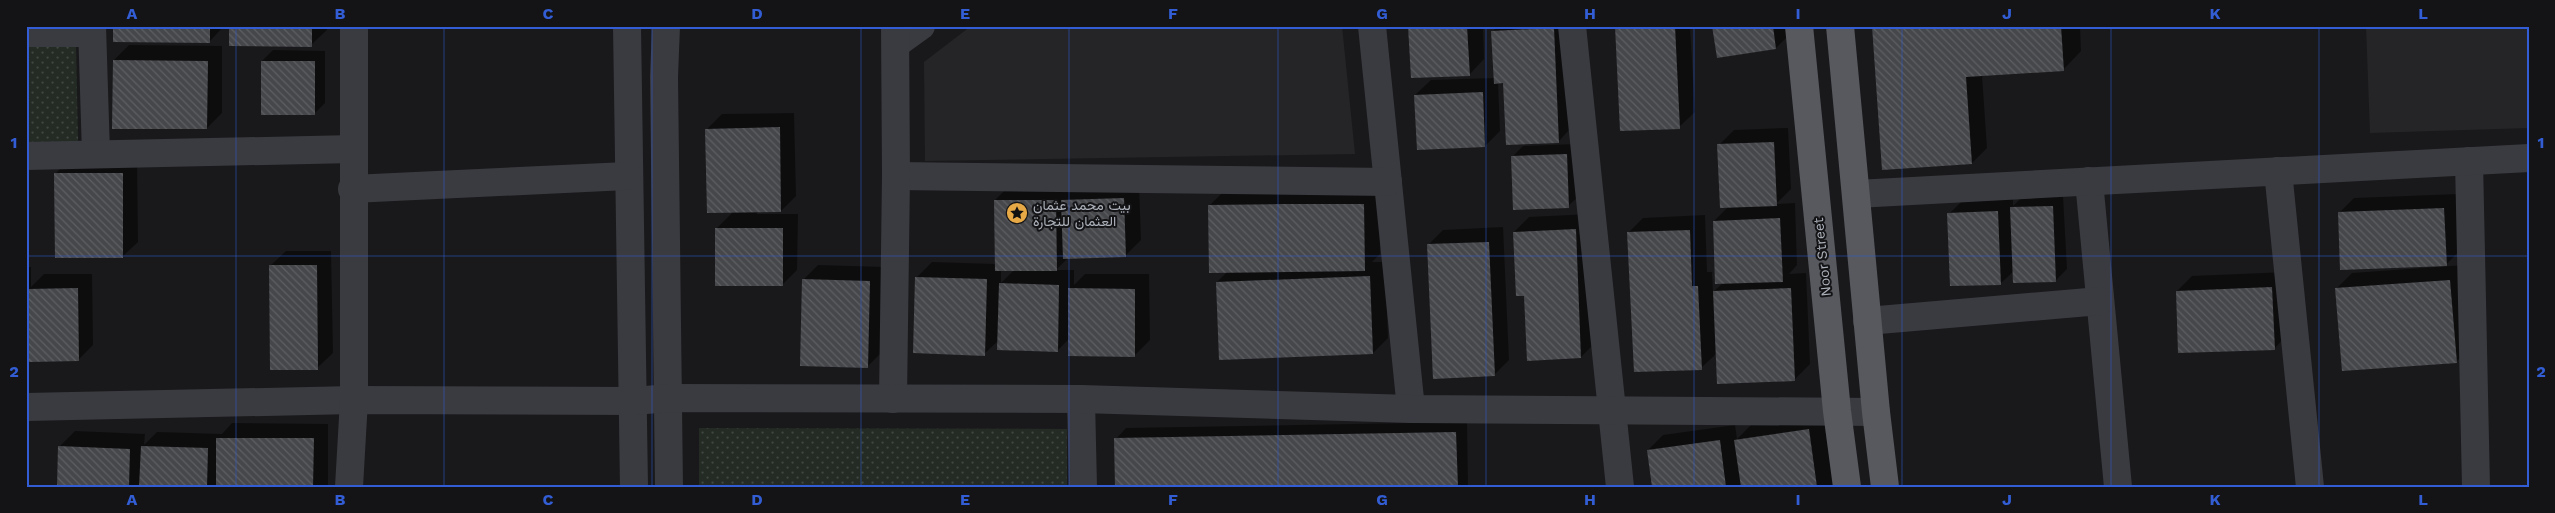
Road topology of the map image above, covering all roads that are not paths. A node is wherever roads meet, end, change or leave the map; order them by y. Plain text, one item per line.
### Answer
1 (354, 26) edge
2 (627, 26) edge
3 (666, 26) edge
4 (921, 26) edge
5 (1372, 26) edge
6 (1572, 26) edge
7 (1799, 26) edge
8 (1840, 26) edge
9 (92, 30) edge
10 (26, 33) edge
11 (895, 35) edge
12 (354, 149) junction
13 (96, 154) junction
14 (26, 156) edge
15 (2529, 158) edge
16 (2469, 161) junction
17 (2278, 171) junction
18 (627, 176) junction
19 (896, 176) junction
20 (2089, 181) junction
21 (1388, 182) junction
22 (352, 189) junction
23 (1856, 194) junction
24 (2100, 301) junction
25 (1867, 321) junction
26 (670, 398) junction
27 (893, 399) junction
28 (1081, 399) junction
29 (354, 400) junction
30 (634, 402) junction
31 (26, 407) edge
32 (1411, 409) junction
33 (1613, 411) junction
34 (1837, 411) junction
35 (1876, 412) junction
36 (348, 487) edge
37 (634, 487) edge
38 (669, 487) edge
39 (1083, 487) edge
40 (1620, 487) edge
41 (1847, 487) edge
42 (1885, 487) edge
43 (2118, 487) edge
44 (2310, 487) edge
45 (2476, 487) edge

1 - 12 street
2 - 18 street
3 - 26 street
4 - 11 street
5 - 21 street
6 - 33 street
7 - 34 main road, Noor Street
8 - 23 main road
9 - 10 street
9 - 13 street
11 - 19 street
12 - 13 street
12 - 22 street
13 - 14 street
15 - 16 street
16 - 17 street
16 - 45 street
17 - 20 street
17 - 44 street
18 - 22 street
18 - 30 street
19 - 21 street
19 - 27 street
20 - 23 street
20 - 24 street
21 - 32 street
22 - 29 street
23 - 25 main road
24 - 25 street
24 - 43 street
25 - 35 main road
26 - 27 street
26 - 30 street
26 - 38 street
27 - 28 street
28 - 32 street
28 - 39 street
29 - 30 street
29 - 31 street
29 - 36 street
30 - 37 street
32 - 33 street
33 - 34 street
33 - 40 street
34 - 35 street
34 - 41 main road, Noor Street
35 - 42 main road

